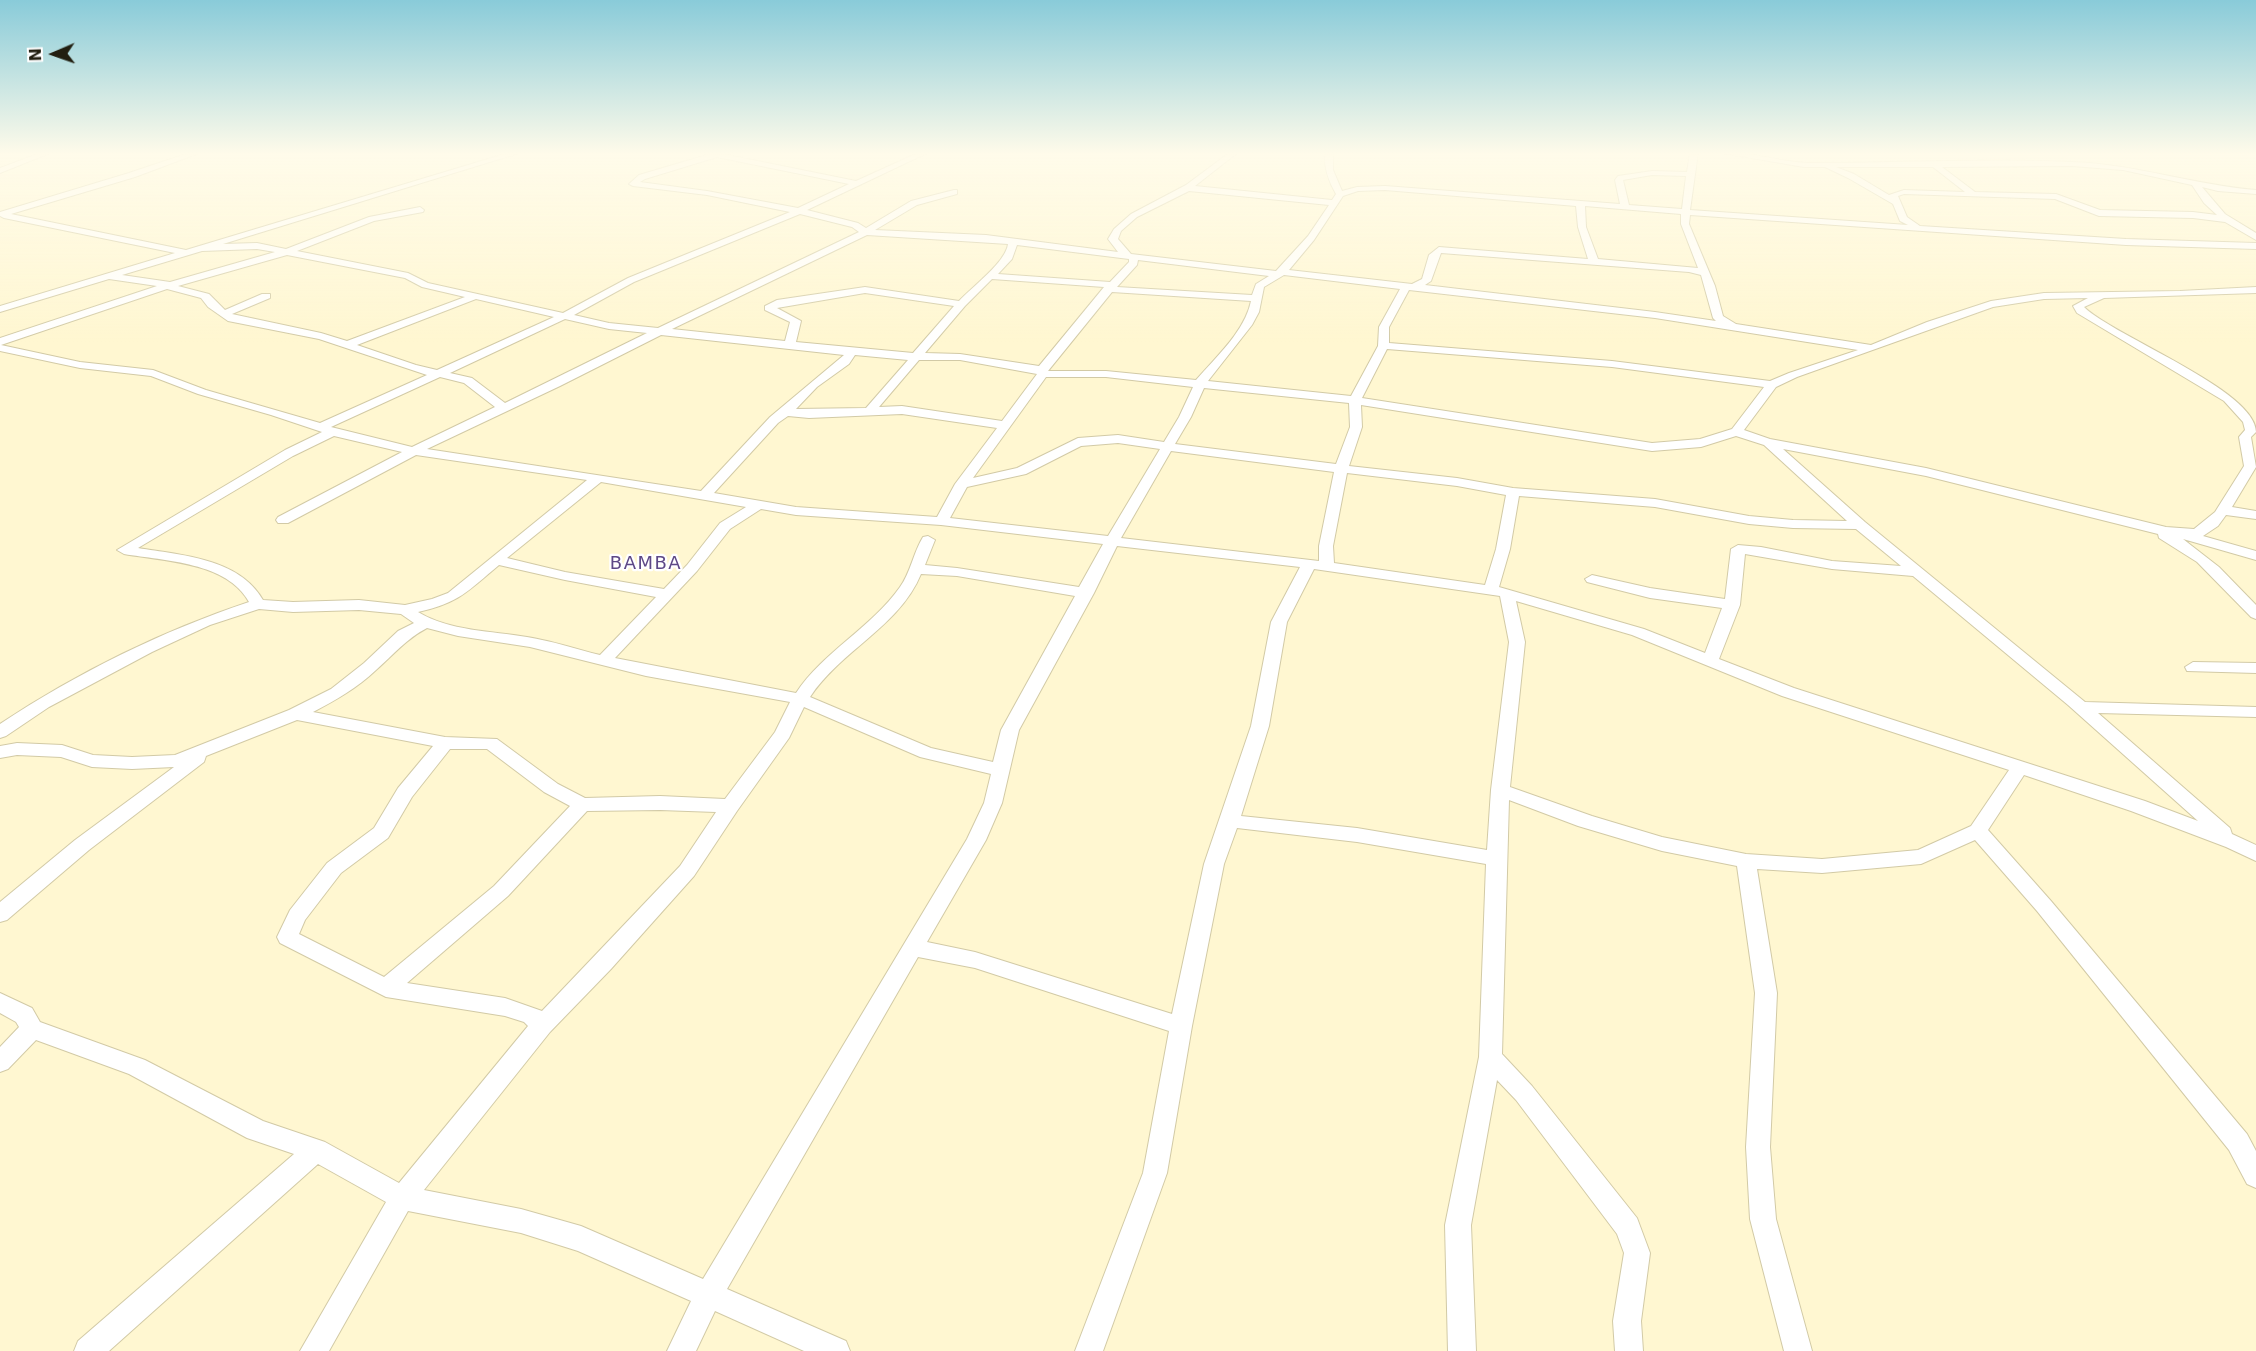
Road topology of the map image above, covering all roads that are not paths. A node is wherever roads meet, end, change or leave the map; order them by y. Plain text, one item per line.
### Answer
1 (11, 216) edge
2 (306, 216) edge
3 (377, 216) edge
4 (388, 216) edge
5 (787, 216) edge
6 (819, 216) edge
7 (892, 216) edge
8 (1134, 216) edge
9 (1326, 216) edge
10 (1581, 216) edge
11 (1684, 216) edge
12 (1735, 216) edge
13 (1901, 216) edge
14 (2201, 216) edge
15 (2222, 216) edge
16 (300, 218) junction
17 (372, 219) junction
18 (2225, 219) junction
19 (1917, 226) junction
20 (866, 232) junction
21 (2256, 237) edge
22 (1012, 242) junction
23 (256, 246) junction
24 (2256, 246) edge
25 (202, 248) junction
26 (286, 252) junction
27 (186, 253) junction
28 (1130, 255) junction
29 (1594, 261) junction
30 (1704, 270) junction
31 (1279, 273) junction
32 (110, 276) junction
33 (992, 276) junction
34 (167, 286) junction
35 (1110, 287) junction
36 (1410, 287) junction
37 (2256, 290) edge
38 (2109, 295) junction
39 (476, 296) junction
40 (266, 297) dead end
41 (1255, 298) junction
42 (961, 304) junction
43 (0, 309) edge
44 (224, 314) junction
45 (562, 317) junction
46 (1739, 329) junction
47 (658, 332) junction
48 (0, 342) edge
49 (790, 344) junction
50 (348, 345) junction
51 (1383, 346) junction
52 (0, 348) edge
53 (1873, 348) junction
54 (839, 349) junction
55 (915, 355) junction
56 (1042, 372) junction
57 (435, 374) junction
58 (1200, 382) junction
59 (1772, 385) junction
60 (1355, 400) junction
61 (504, 408) junction
62 (786, 411) junction
63 (869, 411) junction
64 (1004, 425) junction
65 (326, 430) junction
66 (2253, 430) edge
67 (1736, 432) junction
68 (1768, 442) junction
69 (1168, 448) junction
70 (412, 452) junction
71 (2253, 467) edge
72 (1341, 469) junction
73 (598, 478) junction
74 (962, 484) junction
75 (1513, 492) junction
76 (704, 496) junction
77 (758, 505) junction
78 (2221, 511) junction
79 (2256, 514) edge
80 (283, 520) dead end
81 (941, 520) junction
82 (1860, 525) junction
83 (2147, 527) junction
84 (2181, 534) junction
85 (928, 540) dead end
86 (1112, 541) junction
87 (2201, 548) junction
88 (2256, 556) edge
89 (497, 560) junction
90 (1318, 565) junction
91 (915, 569) junction
92 (1917, 572) junction
93 (1593, 579) dead end
94 (1499, 592) junction
95 (1086, 593) junction
96 (667, 594) junction
97 (258, 604) junction
98 (1732, 605) junction
99 (405, 610) junction
100 (2256, 614) edge
101 (425, 623) junction
102 (604, 660) junction
103 (1710, 662) junction
104 (2193, 667) dead end
105 (2256, 668) edge
106 (800, 699) junction
107 (2081, 707) junction
108 (2256, 712) edge
109 (295, 714) junction
110 (0, 732) edge
111 (445, 742) junction
112 (216, 744) junction
113 (0, 752) edge
114 (2020, 768) junction
115 (1000, 770) junction
116 (1500, 790) junction
117 (582, 806) junction
118 (730, 806) junction
119 (1230, 821) junction
120 (1978, 831) junction
121 (2233, 842) junction
122 (2256, 854) edge
123 (1496, 859) junction
124 (1746, 861) junction
125 (0, 914) edge
126 (914, 948) junction
127 (386, 988) junction
128 (0, 1002) edge
129 (542, 1025) junction
130 (1180, 1026) junction
131 (32, 1029) junction
132 (1490, 1057) junction
133 (0, 1062) edge
134 (316, 1150) junction
135 (2256, 1176) edge
136 (402, 1198) junction
137 (708, 1294) junction
138 (88, 1351) edge
139 (314, 1351) edge
140 (681, 1351) edge
141 (836, 1351) edge
142 (1089, 1351) edge
143 (1462, 1351) edge
144 (1629, 1351) edge
145 (1798, 1351) edge

1 - 27 street
2 - 16 street
3 - 17 street
4 - 17 street
5 - 45 street
6 - 20 street
7 - 20 street
8 - 28 street
9 - 31 street
10 - 29 street
11 - 30 street
12 - 19 street
13 - 19 street
14 - 18 street
15 - 18 street
16 - 23 street
16 - 25 street
17 - 26 street
18 - 21 street
19 - 24 street
20 - 22 street
20 - 47 street
22 - 28 street
22 - 33 street
23 - 25 street
23 - 26 street
25 - 27 street
26 - 34 street
26 - 39 street
27 - 32 street
28 - 31 street
28 - 35 street
29 - 30 street
29 - 36 street
30 - 46 street
31 - 36 street
31 - 41 street
32 - 34 street
32 - 43 street
33 - 35 street
33 - 42 street
34 - 44 street
34 - 48 street
35 - 41 street
35 - 56 street
36 - 46 street
36 - 51 street
37 - 38 street
38 - 53 street
38 - 66 street
39 - 45 street
39 - 50 street
40 - 44 street
41 - 58 street
42 - 49 street
42 - 55 street
44 - 50 street
45 - 47 street
45 - 57 street
46 - 53 street
47 - 49 street
47 - 61 street
49 - 54 street
50 - 57 street
51 - 59 street
51 - 60 street
52 - 65 street
53 - 59 street
54 - 55 street
54 - 62 street
55 - 56 street
55 - 63 street
56 - 58 street
56 - 64 street
57 - 61 street
57 - 65 street
58 - 60 street
58 - 69 street
59 - 67 street
60 - 67 street
60 - 72 street
61 - 70 street
62 - 63 street
62 - 76 street
63 - 64 street
64 - 74 street
65 - 70 street
65 - 97 street
66 - 71 street
67 - 68 street
68 - 82 street
68 - 83 street
69 - 72 street
69 - 74 street
69 - 86 street
70 - 73 street
70 - 80 street
71 - 78 street
72 - 75 street
72 - 90 street
73 - 76 street
73 - 89 street
74 - 81 street
75 - 82 street
75 - 94 street
76 - 77 street
77 - 81 street
77 - 96 street
78 - 79 street
78 - 84 street
81 - 86 street
82 - 92 street
83 - 84 street
83 - 87 street
84 - 87 street
85 - 91 street
86 - 90 street
86 - 95 street
87 - 88 street
87 - 100 street
89 - 96 street
89 - 99 street
90 - 94 street
90 - 119 street
91 - 95 street
91 - 106 street
92 - 98 street
92 - 107 street
93 - 98 street
94 - 103 street
94 - 116 street
95 - 115 street
96 - 102 street
97 - 99 street
97 - 110 street
98 - 103 street
99 - 101 street
101 - 102 street
101 - 109 street
102 - 106 street
103 - 114 street
104 - 105 street
106 - 115 street
106 - 118 street
107 - 108 street
107 - 121 street
109 - 111 street
109 - 112 street
111 - 117 street
111 - 127 street
112 - 113 street
112 - 125 street
114 - 120 street
114 - 121 street
115 - 126 street
116 - 123 street
116 - 124 street
117 - 118 street
117 - 127 street
118 - 129 street
119 - 123 street
119 - 130 street
120 - 124 street
120 - 135 street
121 - 122 street
123 - 132 street
124 - 145 street
126 - 130 street
126 - 137 street
127 - 129 street
128 - 131 street
129 - 136 street
130 - 142 street
131 - 133 street
131 - 134 street
132 - 143 street
132 - 144 street
134 - 136 street
134 - 138 street
136 - 137 street
136 - 139 street
137 - 140 street
137 - 141 street

